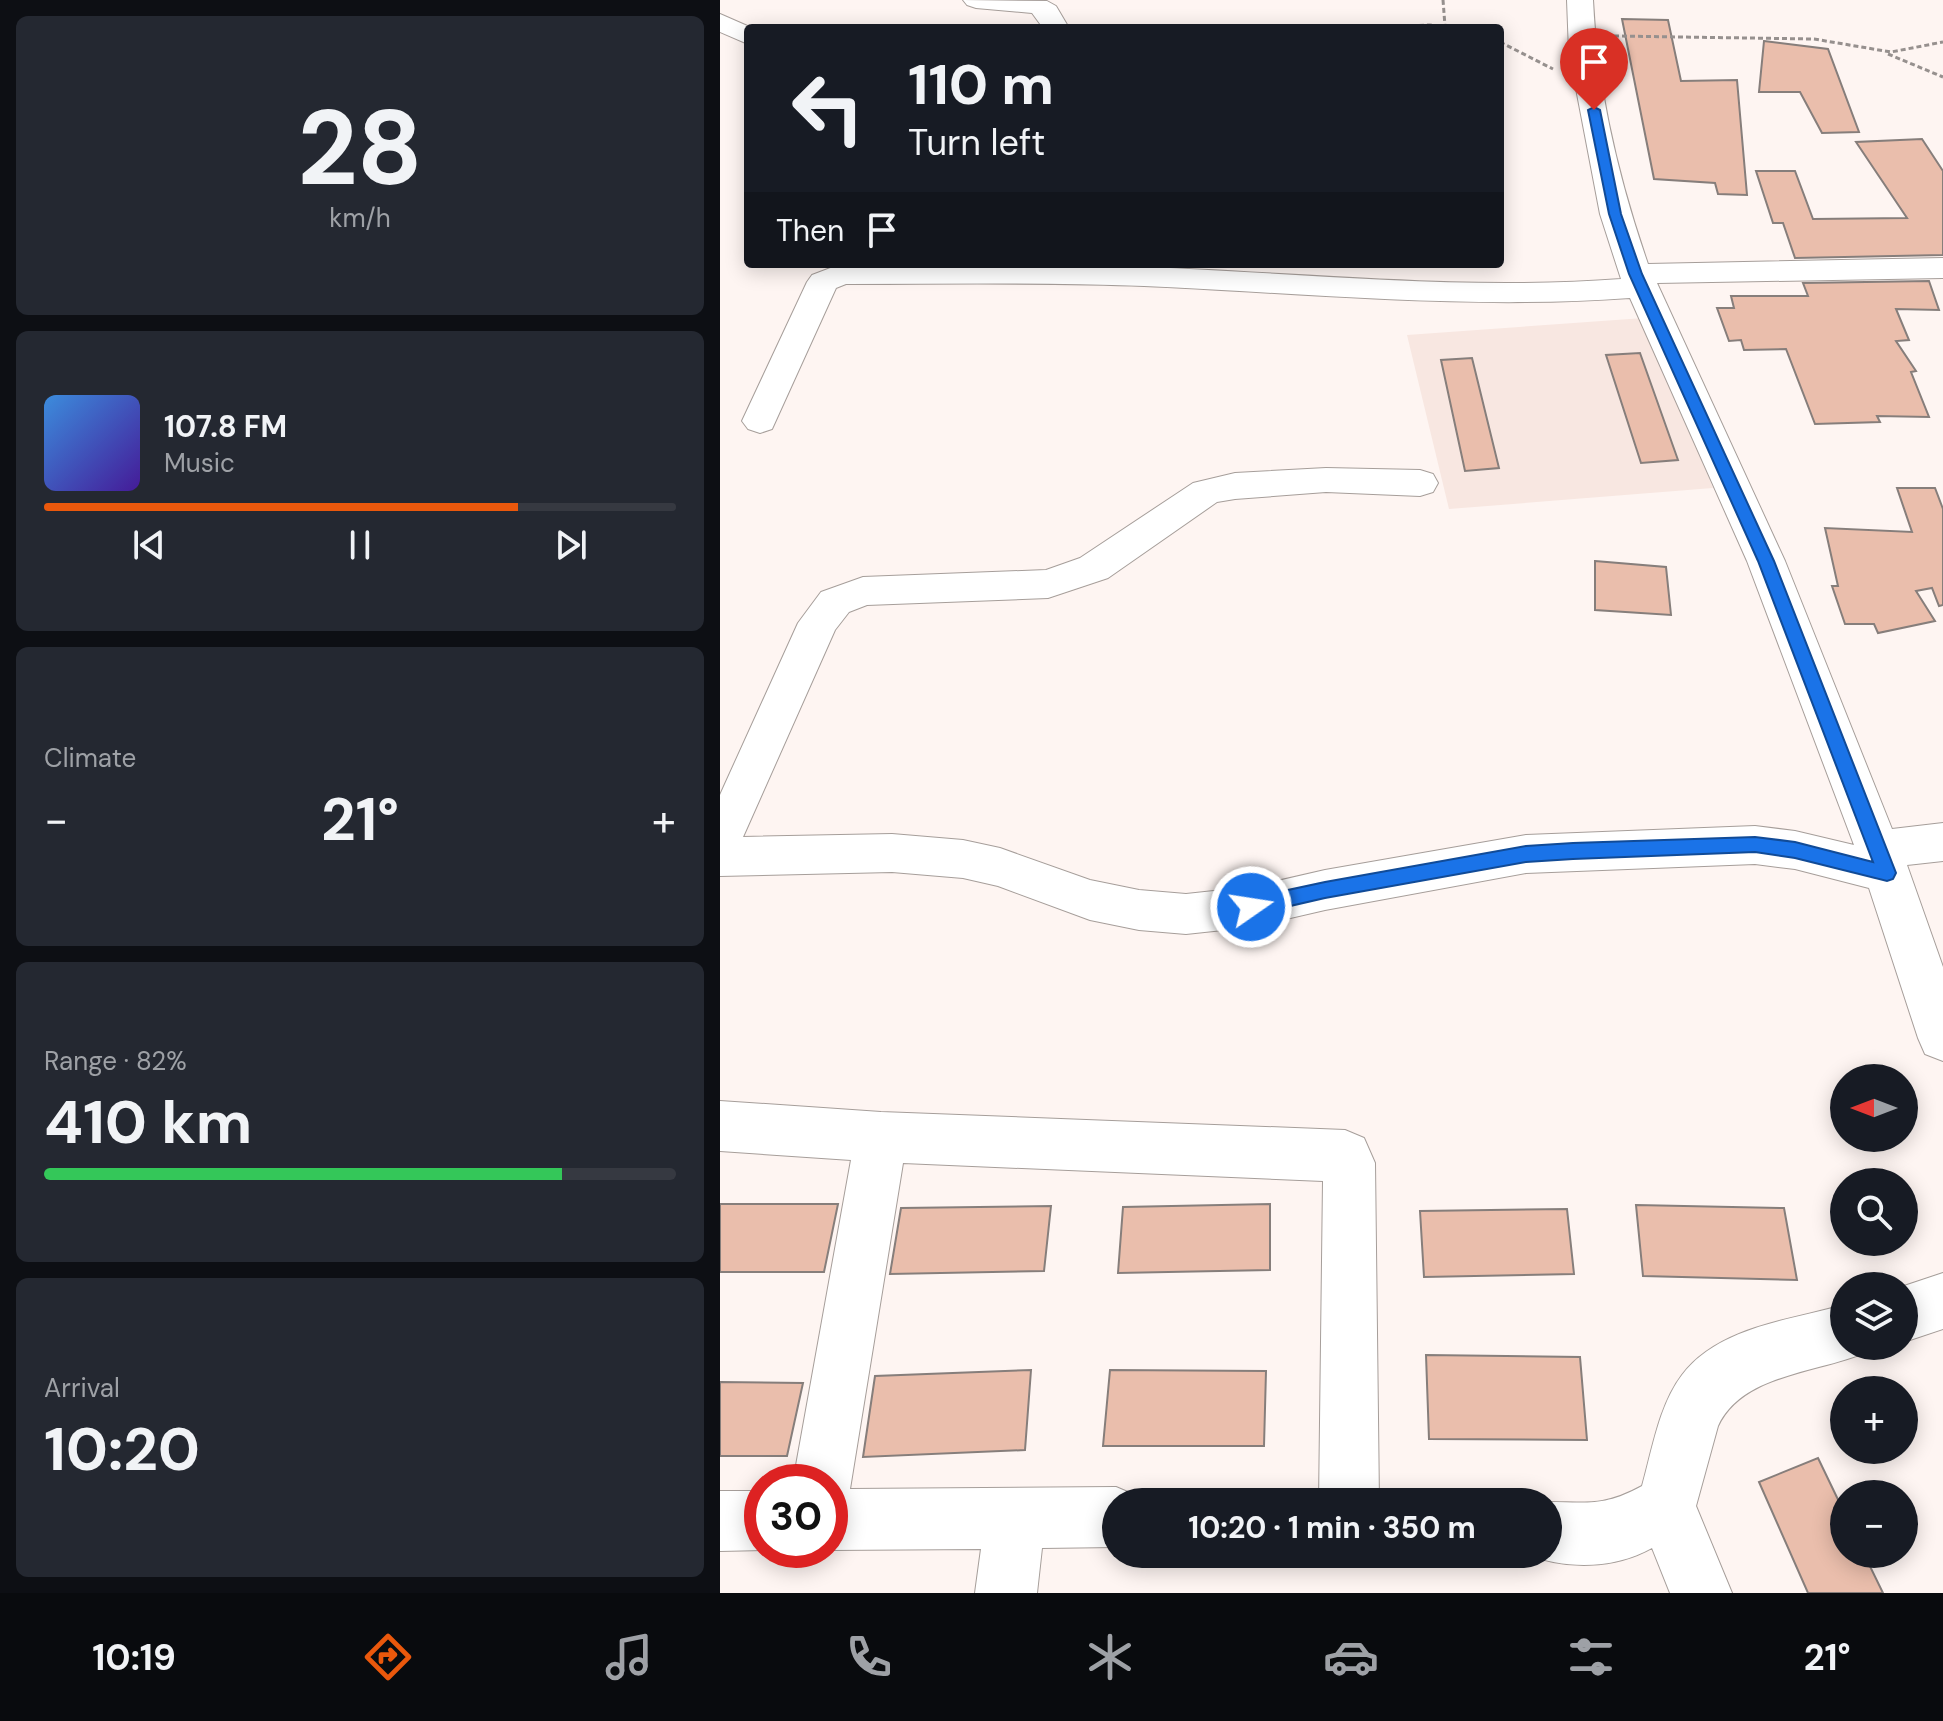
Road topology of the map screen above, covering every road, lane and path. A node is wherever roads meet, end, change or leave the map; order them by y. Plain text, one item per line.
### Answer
1 (976, 0) edge
2 (1443, 0) edge
3 (1580, 18) edge
4 (720, 22) edge
5 (1054, 24) edge
6 (1445, 24) edge
7 (744, 34) edge
8 (1943, 42) edge
9 (1504, 44) edge
10 (1883, 52) junction
11 (1943, 77) edge
12 (1589, 87) junction
13 (1943, 268) edge
14 (1640, 280) junction
15 (760, 421) dead end
16 (1420, 483) dead end
17 (720, 836) edge
18 (1943, 842) edge
19 (720, 857) edge
20 (1882, 862) junction
21 (1943, 1038) edge
22 (720, 1126) edge
23 (881, 1137) junction
24 (1943, 1301) edge
25 (1918, 1309) edge
26 (1830, 1337) edge
27 (826, 1464) edge
28 (1349, 1488) edge
29 (1666, 1506) junction
30 (1102, 1517) edge
31 (1015, 1518) junction
32 (848, 1520) edge
33 (720, 1521) edge
34 (744, 1521) edge
35 (1562, 1533) edge
36 (1006, 1593) edge
37 (1701, 1593) edge

1 - 5 street
2 - 6 path
3 - 10 path
3 - 12 street
4 - 7 street
8 - 10 path
9 - 12 path
10 - 11 path
12 - 14 street
13 - 14 street
14 - 15 street
14 - 20 street
16 - 17 street
18 - 20 street
19 - 20 street
20 - 21 street
22 - 23 street
23 - 27 street
23 - 28 street
24 - 25 street
26 - 29 street
29 - 35 street
29 - 37 street
30 - 31 street
31 - 32 street
31 - 36 street
33 - 34 street

